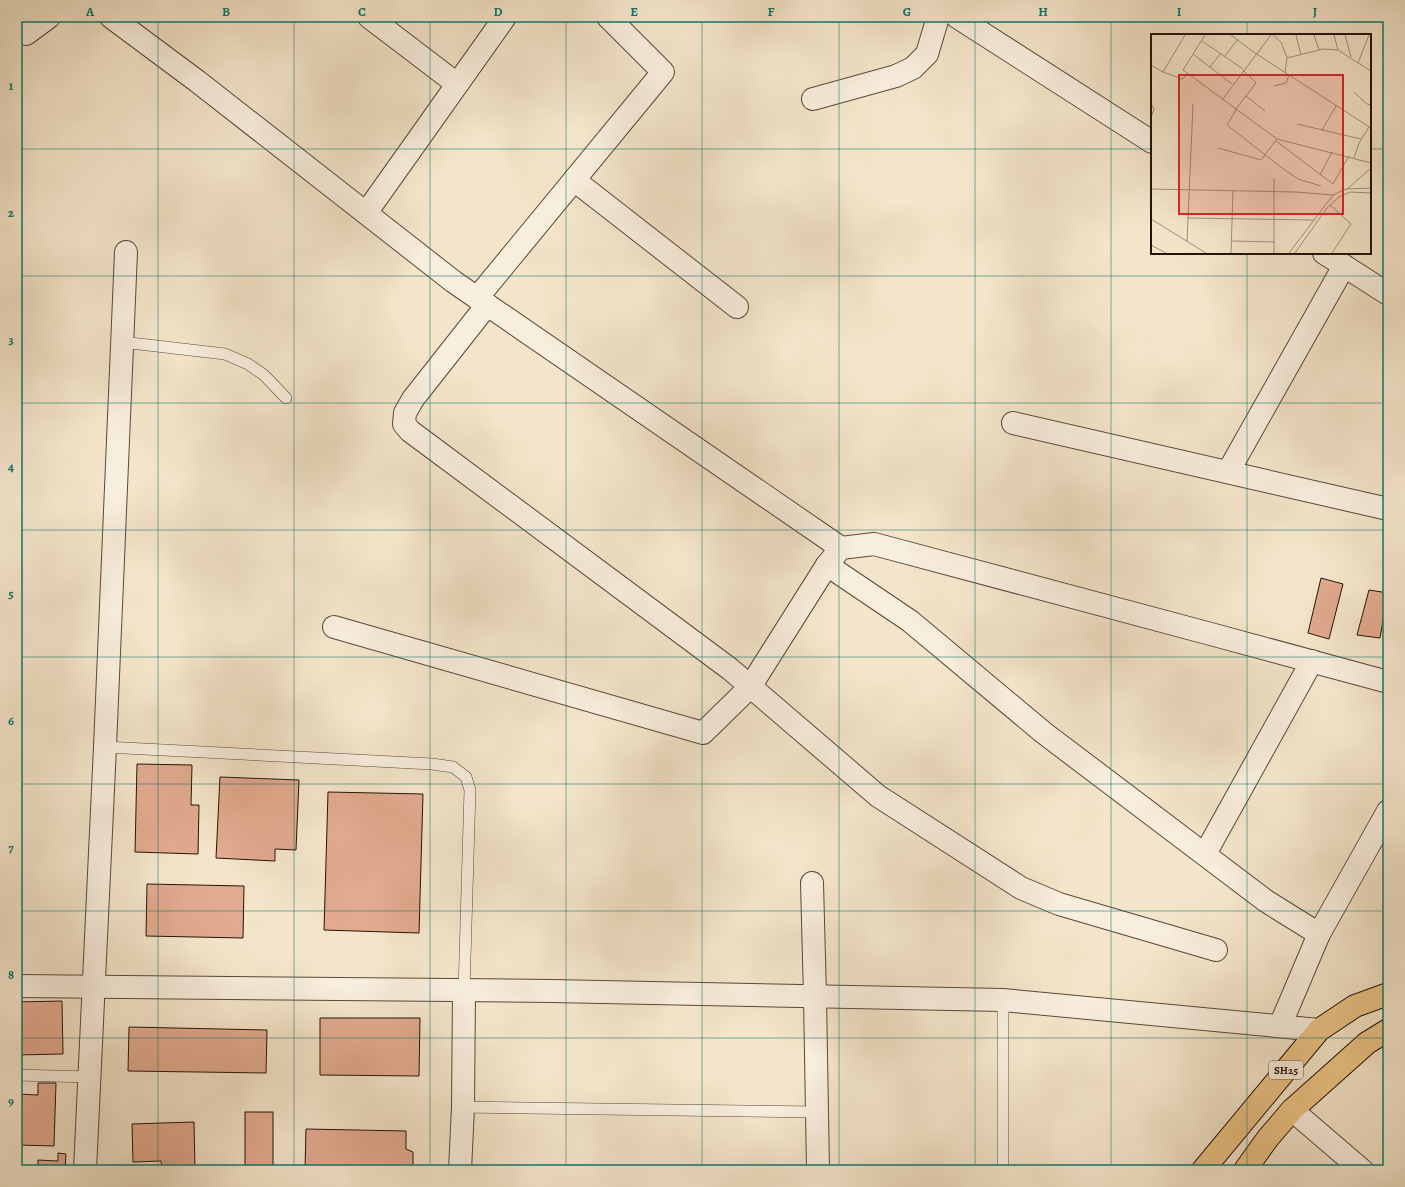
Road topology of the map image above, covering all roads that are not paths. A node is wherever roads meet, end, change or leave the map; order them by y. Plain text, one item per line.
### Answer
1 (49, 17) edge
2 (110, 17) edge
3 (369, 17) edge
4 (505, 17) edge
5 (608, 17) edge
6 (938, 17) edge
7 (957, 17) edge
8 (17, 30) edge
9 (457, 84) junction
10 (813, 99) dead end
11 (1151, 141) edge
12 (574, 180) junction
13 (366, 213) junction
14 (126, 252) dead end
15 (1326, 254) edge
16 (1344, 266) junction
17 (1388, 294) edge
18 (482, 302) junction
19 (737, 307) dead end
20 (122, 342) junction
21 (286, 398) dead end
22 (1013, 423) dead end
23 (1228, 472) junction
24 (1388, 509) edge
25 (841, 548) junction
26 (827, 565) junction
27 (334, 627) dead end
28 (1312, 661) junction
29 (1388, 682) edge
30 (750, 687) junction
31 (105, 748) junction
32 (1388, 811) edge
33 (1205, 854) junction
34 (812, 883) dead end
35 (1319, 934) junction
36 (1216, 950) dead end
37 (17, 986) edge
38 (93, 987) junction
39 (464, 991) junction
40 (1388, 994) edge
41 (815, 996) junction
42 (1003, 1000) junction
43 (1280, 1026) junction
44 (1319, 1030) junction
45 (1388, 1030) edge
46 (17, 1075) edge
47 (89, 1077) junction
48 (464, 1107) junction
49 (1292, 1110) junction
50 (817, 1112) junction
51 (85, 1170) edge
52 (460, 1170) edge
53 (818, 1170) edge
54 (1003, 1170) edge
55 (1203, 1170) edge
56 (1245, 1170) edge
57 (1362, 1170) edge

1 - 8 street
2 - 13 street
3 - 9 street
4 - 9 street
5 - 12 street
6 - 10 street
7 - 11 street
9 - 13 street
12 - 18 street
12 - 19 street
13 - 18 street
14 - 20 street
15 - 16 street
16 - 17 street
16 - 23 street
18 - 25 street
18 - 30 street
20 - 21 lane
20 - 31 street
22 - 23 street
23 - 24 street
25 - 26 street
25 - 28 street
26 - 30 street
26 - 33 street
27 - 30 street
28 - 29 street
28 - 33 street
30 - 36 street
31 - 38 street
31 - 39 lane
32 - 35 street
33 - 35 street
34 - 41 street
35 - 43 street
37 - 38 street
38 - 39 street
38 - 47 street
39 - 41 street
39 - 48 street
40 - 44 main road, SH25
41 - 42 street
41 - 50 street
42 - 43 street
42 - 54 lane
43 - 44 street
44 - 55 main road, SH25
45 - 49 main road, SH25
46 - 47 lane
47 - 51 street
48 - 50 lane
48 - 52 street
49 - 56 main road, SH25
49 - 57 street
50 - 53 street

